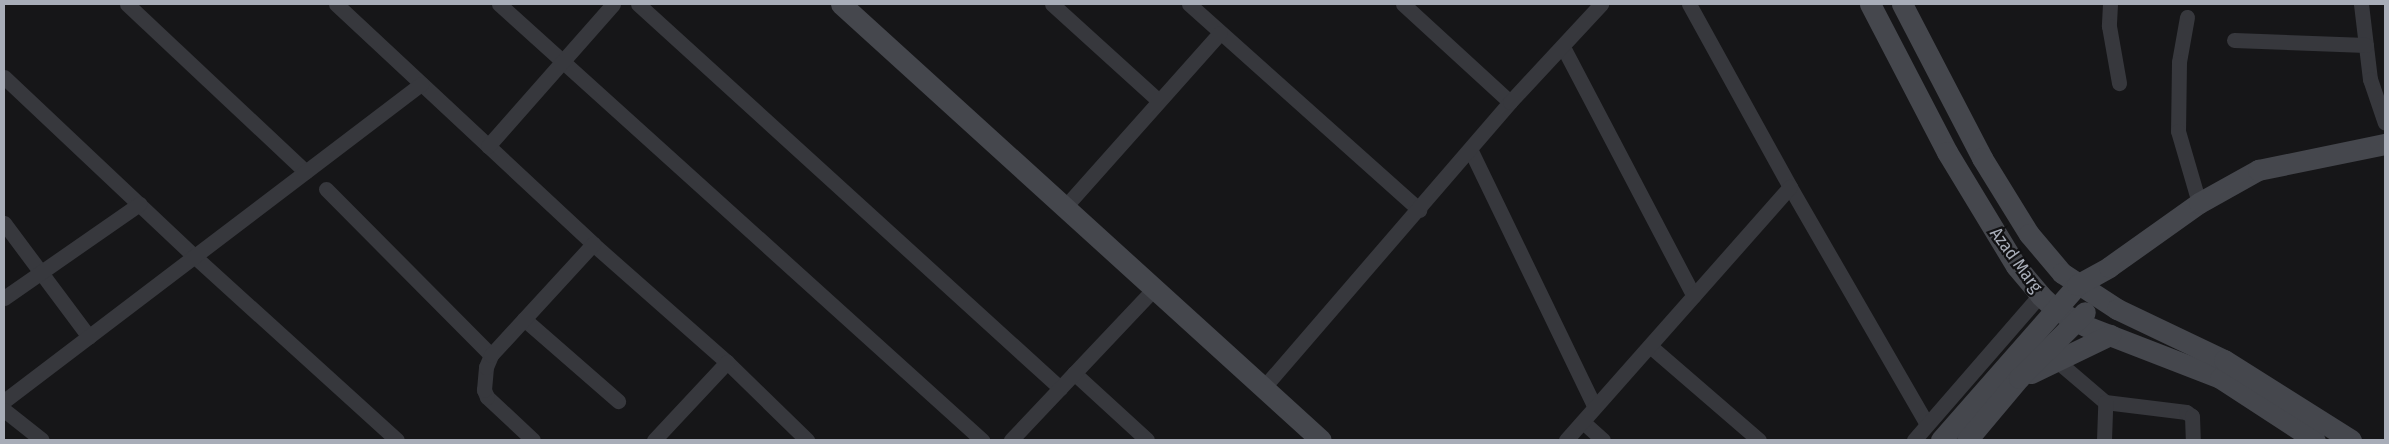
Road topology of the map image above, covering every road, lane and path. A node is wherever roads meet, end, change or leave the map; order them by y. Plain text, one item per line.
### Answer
1 (127, 4) edge
2 (336, 4) edge
3 (499, 4) edge
4 (613, 4) edge
5 (638, 4) edge
6 (841, 4) edge
7 (1052, 4) edge
8 (1189, 4) edge
9 (1403, 4) edge
10 (1601, 4) edge
11 (1689, 4) edge
12 (1870, 4) edge
13 (1902, 4) edge
14 (2110, 4) edge
15 (2361, 4) edge
16 (2187, 17) dead end
17 (1220, 33) junction
18 (2234, 40) dead end
19 (2366, 45) junction
20 (1562, 47) junction
21 (561, 61) junction
22 (4, 77) edge
23 (2119, 83) dead end
24 (421, 84) junction
25 (1159, 101) junction
26 (1510, 102) junction
27 (2385, 123) edge
28 (2385, 144) edge
29 (488, 146) junction
30 (1471, 151) junction
31 (306, 172) junction
32 (1790, 187) junction
33 (326, 189) dead end
34 (2199, 203) junction
35 (139, 204) junction
36 (1064, 208) junction
37 (1419, 210) junction
38 (4, 223) edge
39 (593, 244) junction
40 (194, 256) junction
41 (2109, 267) junction
42 (40, 272) junction
43 (2077, 285) junction
44 (1153, 290) junction
45 (1694, 296) junction
46 (4, 298) edge
47 (2099, 299) junction
48 (2047, 302) junction
49 (524, 318) junction
50 (2076, 321) junction
51 (2110, 335) junction
52 (88, 337) junction
53 (1650, 346) junction
54 (491, 355) junction
55 (2057, 361) junction
56 (727, 362) junction
57 (1074, 373) junction
58 (2019, 378) junction
59 (1264, 386) junction
60 (1060, 388) junction
61 (618, 400) dead end
62 (4, 401) edge
63 (2104, 402) junction
64 (1595, 408) junction
65 (4, 410) edge
66 (1583, 422) junction
67 (1927, 424) junction
68 (42, 440) edge
69 (397, 440) edge
70 (532, 440) edge
71 (654, 440) edge
72 (807, 440) edge
73 (982, 440) edge
74 (1010, 440) edge
75 (1147, 440) edge
76 (1321, 440) edge
77 (1566, 440) edge
78 (1603, 440) edge
79 (1759, 440) edge
80 (1914, 440) edge
81 (1942, 440) edge
82 (1967, 440) edge
83 (2104, 440) edge
84 (2193, 440) edge
85 (2315, 440) edge
86 (2351, 440) edge

1 - 31 street
2 - 24 street
3 - 21 street
4 - 21 street
5 - 60 street
6 - 36 street
7 - 25 street
8 - 17 street
9 - 26 street
10 - 20 street
11 - 32 street
12 - 48 street, Azad Marg
13 - 43 street, Azad Marg
14 - 23 street
15 - 19 street
16 - 34 street
17 - 25 street
17 - 37 street
18 - 19 street
19 - 27 street
20 - 26 street
20 - 45 street
21 - 29 street
21 - 73 street
22 - 35 street
24 - 29 street
24 - 31 street
25 - 36 street
26 - 30 street
28 - 34 street
29 - 39 street
30 - 37 street
30 - 64 street
31 - 40 street
32 - 45 street
32 - 67 street
33 - 54 street
34 - 41 street
35 - 40 street
35 - 42 street
36 - 44 street
37 - 59 street
38 - 42 street
39 - 49 street
39 - 56 street
40 - 52 street
40 - 69 street
41 - 43 street
41 - 47 street
42 - 46 street
42 - 52 street
43 - 47 street, Azad Marg
43 - 48 street
44 - 57 street
44 - 59 street
45 - 53 street
47 - 50 street
47 - 86 street, Azad Marg
48 - 50 street, Azad Marg
48 - 67 street
48 - 81 street
49 - 54 street
49 - 61 street
50 - 51 street, Azad Marg
50 - 58 street
51 - 55 street
51 - 85 street, Azad Marg
52 - 62 street
53 - 64 street
53 - 79 street
54 - 70 street
55 - 58 street
55 - 63 street
56 - 71 street
56 - 72 street
57 - 60 street
57 - 75 street
58 - 82 street
59 - 76 street
60 - 74 street
63 - 83 street
63 - 84 street
64 - 66 street
65 - 68 street
66 - 77 street
66 - 78 street
67 - 80 street

